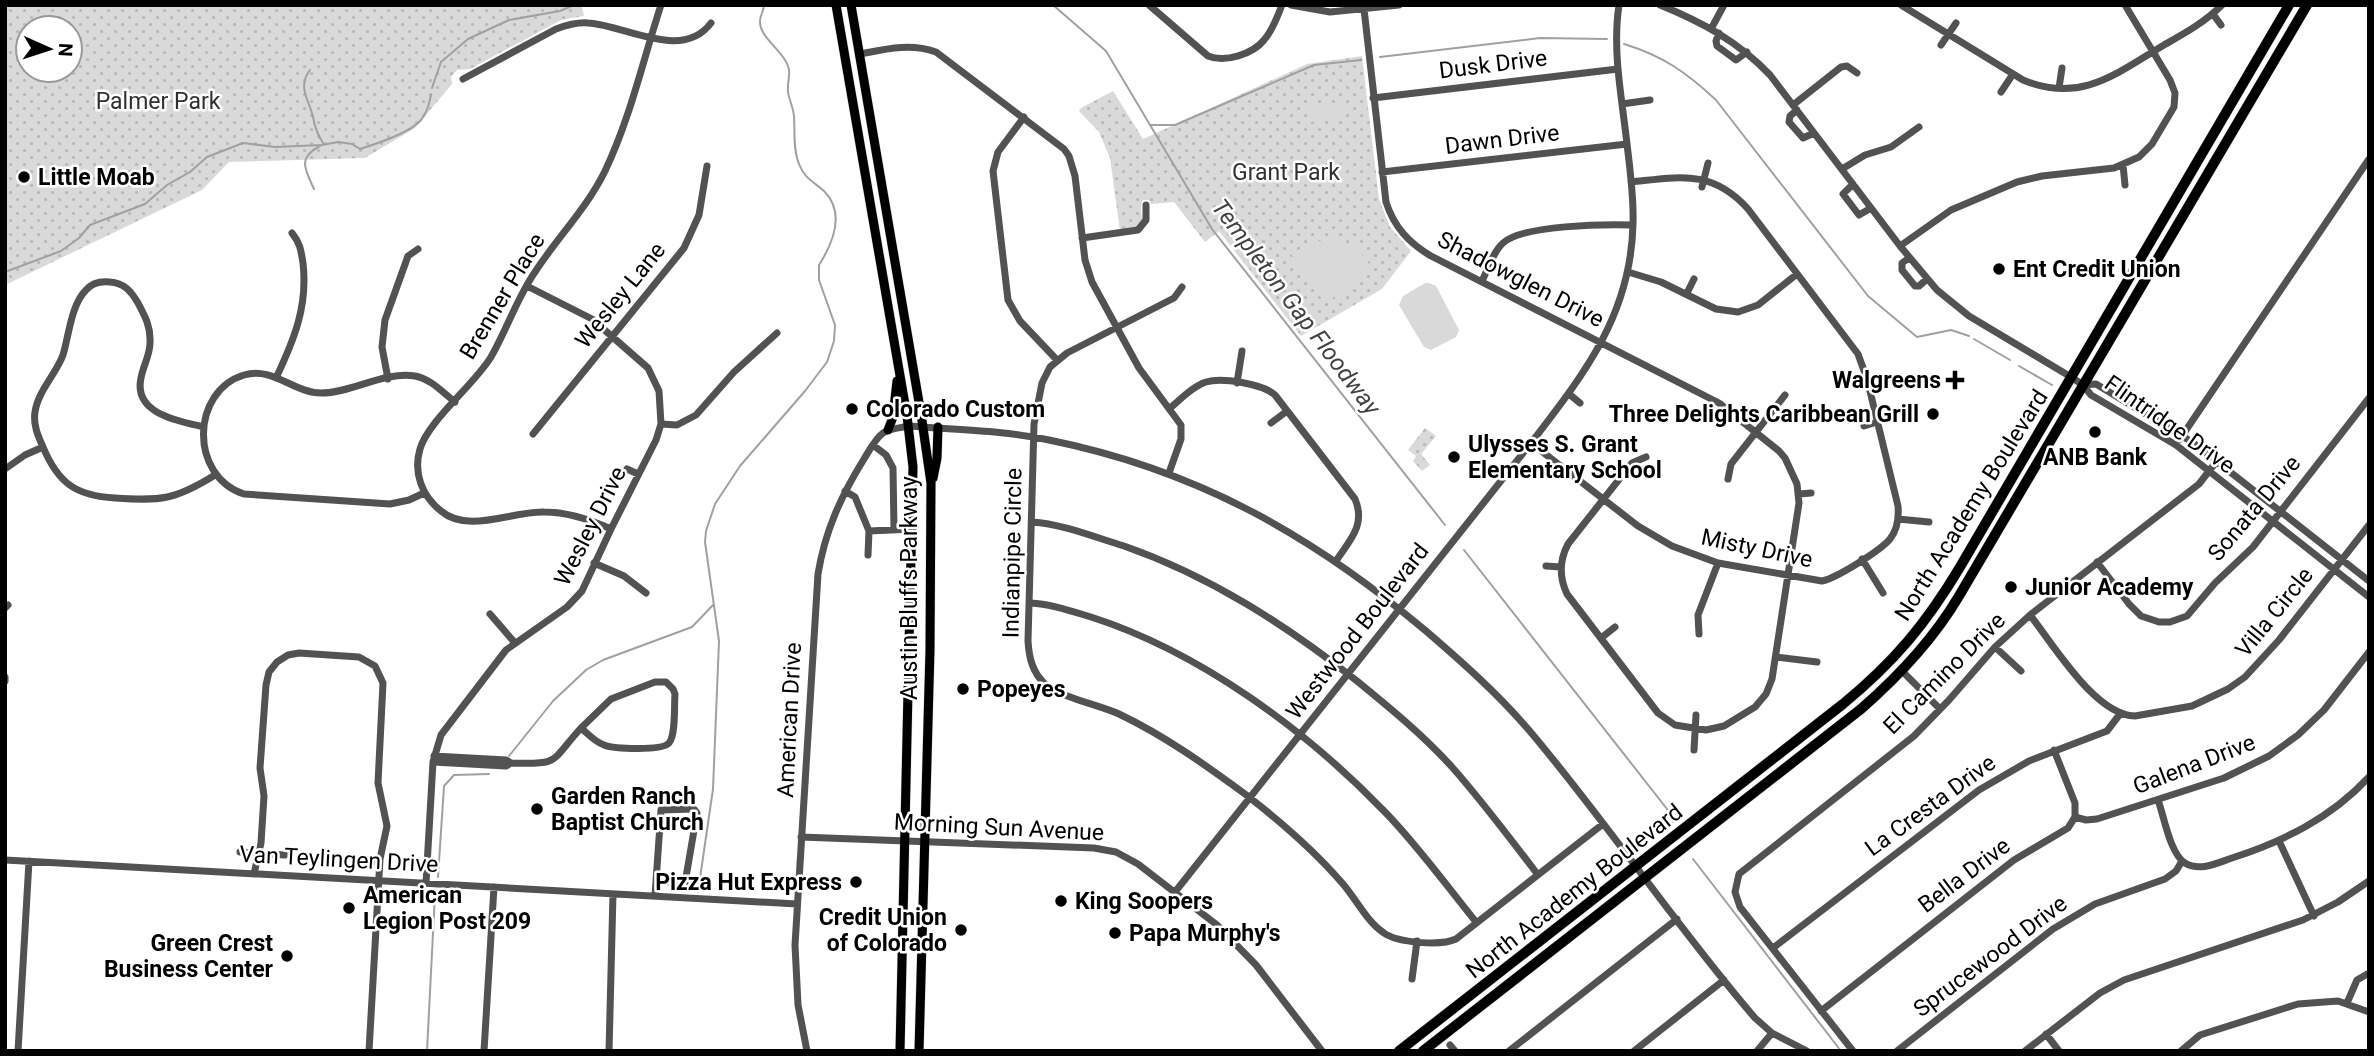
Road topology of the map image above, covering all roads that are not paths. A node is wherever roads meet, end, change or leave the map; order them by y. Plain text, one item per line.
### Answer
1 (662, 5) edge
2 (835, 5) edge
3 (851, 5) edge
4 (1149, 5) edge
5 (1282, 5) edge
6 (1291, 5) edge
7 (1399, 5) edge
8 (1619, 5) edge
9 (1660, 5) edge
10 (1724, 5) edge
11 (1901, 5) edge
12 (2126, 5) edge
13 (2222, 5) edge
14 (2289, 5) edge
15 (2307, 5) edge
16 (1364, 9) junction
17 (2213, 14) junction
18 (711, 23) dead end
19 (1956, 23) dead end
20 (2221, 25) dead end
21 (1711, 29) junction
22 (1719, 33) junction
23 (1948, 34) junction
24 (651, 37) junction
25 (1941, 45) dead end
26 (1747, 52) junction
27 (2154, 52) junction
28 (860, 54) junction
29 (2062, 68) dead end
30 (1618, 69) junction
31 (1857, 73) dead end
32 (2013, 74) junction
33 (463, 79) dead end
34 (2059, 88) junction
35 (2001, 92) dead end
36 (1373, 97) junction
37 (1650, 100) dead end
38 (1622, 104) junction
39 (1795, 107) junction
40 (1024, 117) junction
41 (1919, 127) dead end
42 (1814, 133) junction
43 (1627, 144) junction
44 (2369, 159) edge
45 (1708, 163) dead end
46 (2123, 165) junction
47 (707, 166) dead end
48 (2040, 167) dead end
49 (1842, 169) junction
50 (1382, 172) junction
51 (2042, 176) junction
52 (1704, 178) junction
53 (1631, 182) junction
54 (1853, 184) junction
55 (2125, 185) dead end
56 (1702, 187) dead end
57 (1146, 205) dead end
58 (1871, 208) junction
59 (1633, 225) junction
60 (292, 233) dead end
61 (1082, 238) junction
62 (1900, 246) junction
63 (418, 249) dead end
64 (1909, 258) junction
65 (1628, 272) junction
66 (1797, 274) junction
67 (1694, 279) dead end
68 (1927, 279) junction
69 (1482, 281) junction
70 (527, 286) junction
71 (1182, 287) dead end
72 (1687, 293) junction
73 (1117, 328) junction
74 (777, 333) dead end
75 (611, 336) junction
76 (1603, 342) junction
77 (1242, 351) dead end
78 (1057, 360) junction
79 (898, 365) junction
80 (2071, 377) junction
81 (276, 378) junction
82 (388, 379) junction
83 (1237, 383) junction
84 (2083, 385) junction
85 (1569, 394) junction
86 (1785, 395) dead end
87 (2369, 398) edge
88 (455, 402) junction
89 (1580, 403) dead end
90 (1170, 408) junction
91 (1287, 411) junction
92 (2146, 414) junction
93 (1877, 422) junction
94 (1271, 423) dead end
95 (661, 424) junction
96 (2140, 424) junction
97 (204, 426) junction
98 (909, 426) junction
99 (1864, 426) dead end
100 (923, 428) junction
101 (938, 428) junction
102 (888, 430) junction
103 (1756, 432) junction
104 (533, 434) dead end
105 (2182, 436) junction
106 (1034, 437) junction
107 (1531, 443) junction
108 (873, 445) junction
109 (2176, 446) junction
110 (43, 447) junction
111 (1646, 457) dead end
112 (2216, 463) junction
113 (5, 469) edge
114 (627, 469) dead end
115 (2209, 471) junction
116 (1169, 473) junction
117 (638, 474) junction
118 (215, 475) junction
119 (1728, 479) dead end
120 (931, 483) junction
121 (845, 491) junction
122 (424, 493) junction
123 (1811, 493) dead end
124 (1799, 494) junction
125 (1604, 498) junction
126 (1483, 502) junction
127 (1492, 509) dead end
128 (2279, 512) junction
129 (1898, 519) junction
130 (2272, 521) junction
131 (1031, 522) junction
132 (1929, 522) dead end
133 (2369, 525) edge
134 (611, 529) junction
135 (894, 529) junction
136 (913, 529) junction
137 (869, 531) junction
138 (1654, 537) junction
139 (1650, 544) dead end
140 (868, 555) dead end
141 (1862, 559) junction
142 (2342, 559) junction
143 (1336, 561) junction
144 (2097, 562) junction
145 (594, 563) junction
146 (1718, 563) junction
147 (1546, 566) dead end
148 (1560, 567) junction
149 (2333, 569) junction
150 (1788, 576) junction
151 (2369, 581) edge
152 (646, 593) dead end
153 (1883, 593) dead end
154 (2369, 597) edge
155 (1030, 603) junction
156 (1399, 609) junction
157 (490, 614) dead end
158 (2031, 614) junction
159 (1615, 627) dead end
160 (1699, 634) dead end
161 (1601, 638) junction
162 (515, 643) junction
163 (1995, 647) junction
164 (2369, 652) edge
165 (1776, 656) junction
166 (1817, 663) dead end
167 (2021, 671) dead end
168 (1903, 672) junction
169 (1347, 674) junction
170 (1940, 709) junction
171 (2120, 714) junction
172 (1696, 715) dead end
173 (581, 728) junction
174 (1695, 729) junction
175 (1299, 736) junction
176 (1694, 750) dead end
177 (2054, 750) junction
178 (434, 759) junction
179 (2369, 777) edge
180 (1250, 798) junction
181 (2158, 800) junction
182 (2075, 817) junction
183 (1603, 824) junction
184 (801, 838) junction
185 (905, 841) junction
186 (2279, 841) junction
187 (923, 842) junction
188 (240, 852) dead end
189 (260, 853) junction
190 (285, 855) dead end
191 (5, 860) edge
192 (356, 860) dead end
193 (29, 861) junction
194 (2182, 861) junction
195 (380, 862) junction
196 (1637, 866) junction
197 (254, 874) junction
198 (1538, 875) junction
199 (1645, 878) junction
200 (379, 881) junction
201 (656, 881) junction
202 (2369, 881) edge
203 (426, 883) junction
204 (494, 887) junction
205 (1175, 892) junction
206 (613, 894) junction
207 (655, 896) junction
208 (797, 904) junction
209 (2314, 916) junction
210 (1677, 919) junction
211 (1476, 922) junction
212 (1417, 941) junction
213 (1773, 948) junction
214 (2369, 973) edge
215 (1412, 979) dead end
216 (1724, 980) junction
217 (2347, 1003) junction
218 (1821, 1011) junction
219 (2369, 1012) edge
220 (1772, 1033) junction
221 (2046, 1034) junction
222 (18, 1051) edge
223 (369, 1051) edge
224 (484, 1051) edge
225 (609, 1051) edge
226 (807, 1051) edge
227 (900, 1051) edge
228 (919, 1051) edge
229 (1322, 1051) edge
230 (1399, 1051) edge
231 (1423, 1051) edge
232 (1509, 1051) edge
233 (1634, 1051) edge
234 (1757, 1051) edge
235 (1807, 1051) edge
236 (1853, 1051) edge
237 (1897, 1051) edge
238 (2025, 1051) edge
239 (2059, 1051) edge
240 (2181, 1051) edge

1 - 24 street, Brenner Place
2 - 79 main road, Austin Bluffs Parkway
3 - 28 main road, Austin Bluffs Parkway
4 - 5 street
6 - 16 street
7 - 16 street
8 - 30 street, Westwood Boulevard
9 - 21 street, Flintridge Drive
10 - 21 street
11 - 23 street
12 - 27 street
13 - 17 street
14 - 80 highway, North Academy Boulevard
15 - 84 highway, North Academy Boulevard
16 - 36 street, Shadowglen Drive
17 - 20 street
17 - 27 street
18 - 24 street
19 - 23 street
21 - 22 street, Flintridge Drive
22 - 26 street, Flintridge Drive
22 - 26 street
23 - 25 street
23 - 32 street
24 - 33 street
24 - 70 street, Brenner Place
26 - 39 street, Flintridge Drive
27 - 34 street
27 - 46 street
28 - 40 street
28 - 100 main road, Austin Bluffs Parkway
29 - 34 street
30 - 36 street, Dusk Drive
30 - 38 street, Westwood Boulevard
31 - 39 street
32 - 34 street
32 - 35 street
36 - 50 street, Shadowglen Drive
37 - 38 street
38 - 43 street, Westwood Boulevard
39 - 42 street, Flintridge Drive
39 - 42 street, Flintridge Drive
40 - 61 street
40 - 78 street
41 - 49 street
42 - 49 street, Flintridge Drive
43 - 50 street, Dawn Drive
43 - 53 street, Westwood Boulevard
44 - 105 street
45 - 52 street
46 - 51 street
46 - 55 street
47 - 75 street, Wesley Lane
48 - 51 street
49 - 54 street, Flintridge Drive
50 - 69 street, Shadowglen Drive
51 - 62 street
52 - 53 street
52 - 56 street
52 - 66 street
53 - 59 street, Westwood Boulevard
54 - 58 street, Flintridge Drive
54 - 58 street
57 - 61 street
58 - 62 street, Flintridge Drive
59 - 65 street, Westwood Boulevard
59 - 69 street
60 - 81 street
61 - 73 street
62 - 64 street, Flintridge Drive
63 - 82 street
64 - 68 street, Flintridge Drive
64 - 68 street, Flintridge Drive
65 - 72 street
65 - 76 street, Westwood Boulevard
66 - 72 street
66 - 93 street
67 - 72 street
68 - 80 street, Flintridge Drive
69 - 76 street, Shadowglen Drive
70 - 75 street, Wesley Drive
70 - 88 street, Brenner Place
71 - 73 street
73 - 78 street
73 - 90 street
74 - 95 street
75 - 95 street, Wesley Drive
75 - 104 street, Wesley Lane
76 - 85 street, Westwood Boulevard
76 - 103 street, Shadowglen Drive
77 - 83 street
78 - 106 street, Indianpipe Circle
79 - 98 main road, Austin Bluffs Parkway
79 - 102 main road
80 - 84 street, Flintridge Drive
80 - 196 highway, North Academy Boulevard
81 - 82 street
81 - 97 street
82 - 88 street
83 - 90 street
83 - 91 street
84 - 92 street, Flintridge Drive
84 - 96 street, Flintridge Drive
84 - 168 highway, North Academy Boulevard
85 - 89 street
85 - 107 street, Westwood Boulevard
86 - 103 street
87 - 128 street, Sonata Drive
88 - 122 street, Brenner Place
90 - 116 street
91 - 94 street
91 - 143 street
92 - 96 street
92 - 105 street, Flintridge Drive
93 - 99 street
93 - 129 street
95 - 117 street, Wesley Drive
96 - 109 street, Flintridge Drive
97 - 110 street
97 - 118 street
98 - 100 street
98 - 102 street
98 - 136 main road, Austin Bluffs Parkway
100 - 101 street
100 - 120 main road, Austin Bluffs Parkway
101 - 106 street
101 - 120 main road
102 - 108 street, American Drive
103 - 119 street
103 - 124 street, Shadowglen Drive
105 - 109 street
105 - 112 street, Flintridge Drive
106 - 116 street
106 - 131 street, Indianpipe Circle
107 - 125 street, Misty Drive
107 - 126 street, Westwood Boulevard
108 - 121 street, American Drive
108 - 135 street
109 - 115 street, Flintridge Drive
110 - 113 street
110 - 118 street
111 - 125 street
112 - 115 street, El Camino Drive
112 - 128 street, Flintridge Drive
114 - 117 street
115 - 130 street, Flintridge Drive
115 - 144 street, El Camino Drive
116 - 143 street
117 - 134 street, Wesley Drive
118 - 122 street
120 - 187 main road, Austin Bluffs Parkway
121 - 137 street
121 - 184 street, American Drive
122 - 134 street
123 - 124 street
124 - 150 street, Shadowglen Drive
125 - 138 street, Misty Drive
125 - 148 street
126 - 127 street
126 - 156 street, Westwood Boulevard
128 - 130 street, Sonata Drive
128 - 142 street, Flintridge Drive
129 - 132 street
129 - 141 street, Misty Drive
130 - 144 street, Sonata Drive
130 - 149 street, Flintridge Drive
131 - 155 street, Indianpipe Circle
131 - 169 street
133 - 142 street, Villa Circle
134 - 145 street, Wesley Drive
135 - 136 street
135 - 137 street
136 - 185 main road, Austin Bluffs Parkway
137 - 140 street
138 - 139 street
138 - 146 street, Misty Drive
141 - 150 street, Misty Drive
141 - 153 street
142 - 149 street, Villa Circle
142 - 151 street, Flintridge Drive
143 - 156 street
144 - 158 street, El Camino Drive
145 - 152 street
145 - 162 street, Wesley Drive
146 - 150 street, Misty Drive
146 - 160 street
147 - 148 street
148 - 161 street
149 - 154 street, Flintridge Drive
149 - 171 street, Villa Circle
150 - 165 street, Shadowglen Drive
155 - 175 street
155 - 180 street, Indianpipe Circle
156 - 169 street, Westwood Boulevard
156 - 183 street
157 - 162 street
158 - 163 street, El Camino Drive
158 - 171 street
159 - 161 street
161 - 174 street
162 - 178 street, Wesley Drive
163 - 167 street
163 - 170 street, El Camino Drive
164 - 181 street, Galena Drive
165 - 166 street
165 - 174 street, Shadowglen Drive
168 - 170 street
168 - 199 highway, North Academy Boulevard
169 - 175 street, Westwood Boulevard
169 - 198 street
170 - 213 street, El Camino Drive
171 - 177 street, La Cresta Drive
172 - 174 street
173 - 173 street
173 - 178 street
174 - 176 street
175 - 180 street, Westwood Boulevard
175 - 211 street
177 - 182 street
177 - 213 street, La Cresta Drive
178 - 203 street, Wesley Drive
179 - 186 street
180 - 205 street, Westwood Boulevard
180 - 212 street, Indianpipe Circle
181 - 182 street, Galena Drive
181 - 194 street
182 - 218 street, Bella Drive
183 - 196 street
183 - 198 street, Indianpipe Circle
184 - 185 street, Morning Sun Avenue
184 - 208 street, American Drive
185 - 187 street, Morning Sun Avenue
185 - 227 main road, Austin Bluffs Parkway
186 - 194 street
186 - 209 street
187 - 205 street, Morning Sun Avenue
187 - 228 main road, Austin Bluffs Parkway
188 - 189 street
189 - 190 street
189 - 195 street
189 - 197 street
191 - 193 street, Van Teylingen Drive
192 - 195 street
193 - 197 street, Van Teylingen Drive
193 - 222 street
194 - 237 street, Sprucewood Drive
195 - 200 street
196 - 199 street
196 - 230 highway, North Academy Boulevard
197 - 200 street, Van Teylingen Drive
198 - 211 street, Indianpipe Circle
199 - 210 street
199 - 231 highway, North Academy Boulevard
200 - 203 street, Van Teylingen Drive
200 - 223 street
201 - 201 street
201 - 207 street
202 - 209 street
203 - 204 street, Van Teylingen Drive
204 - 206 street, Van Teylingen Drive
204 - 224 street
205 - 229 street, Morning Sun Avenue
206 - 207 street, Van Teylingen Drive
206 - 225 street
207 - 208 street, Van Teylingen Drive
208 - 226 street, American Drive
209 - 221 street
210 - 216 street
210 - 232 street
211 - 212 street, Indianpipe Circle
212 - 215 street
213 - 218 street
214 - 217 street
216 - 220 street
216 - 233 street
217 - 219 street
217 - 240 street
218 - 236 street
220 - 234 street
220 - 235 street
221 - 238 street
221 - 239 street

